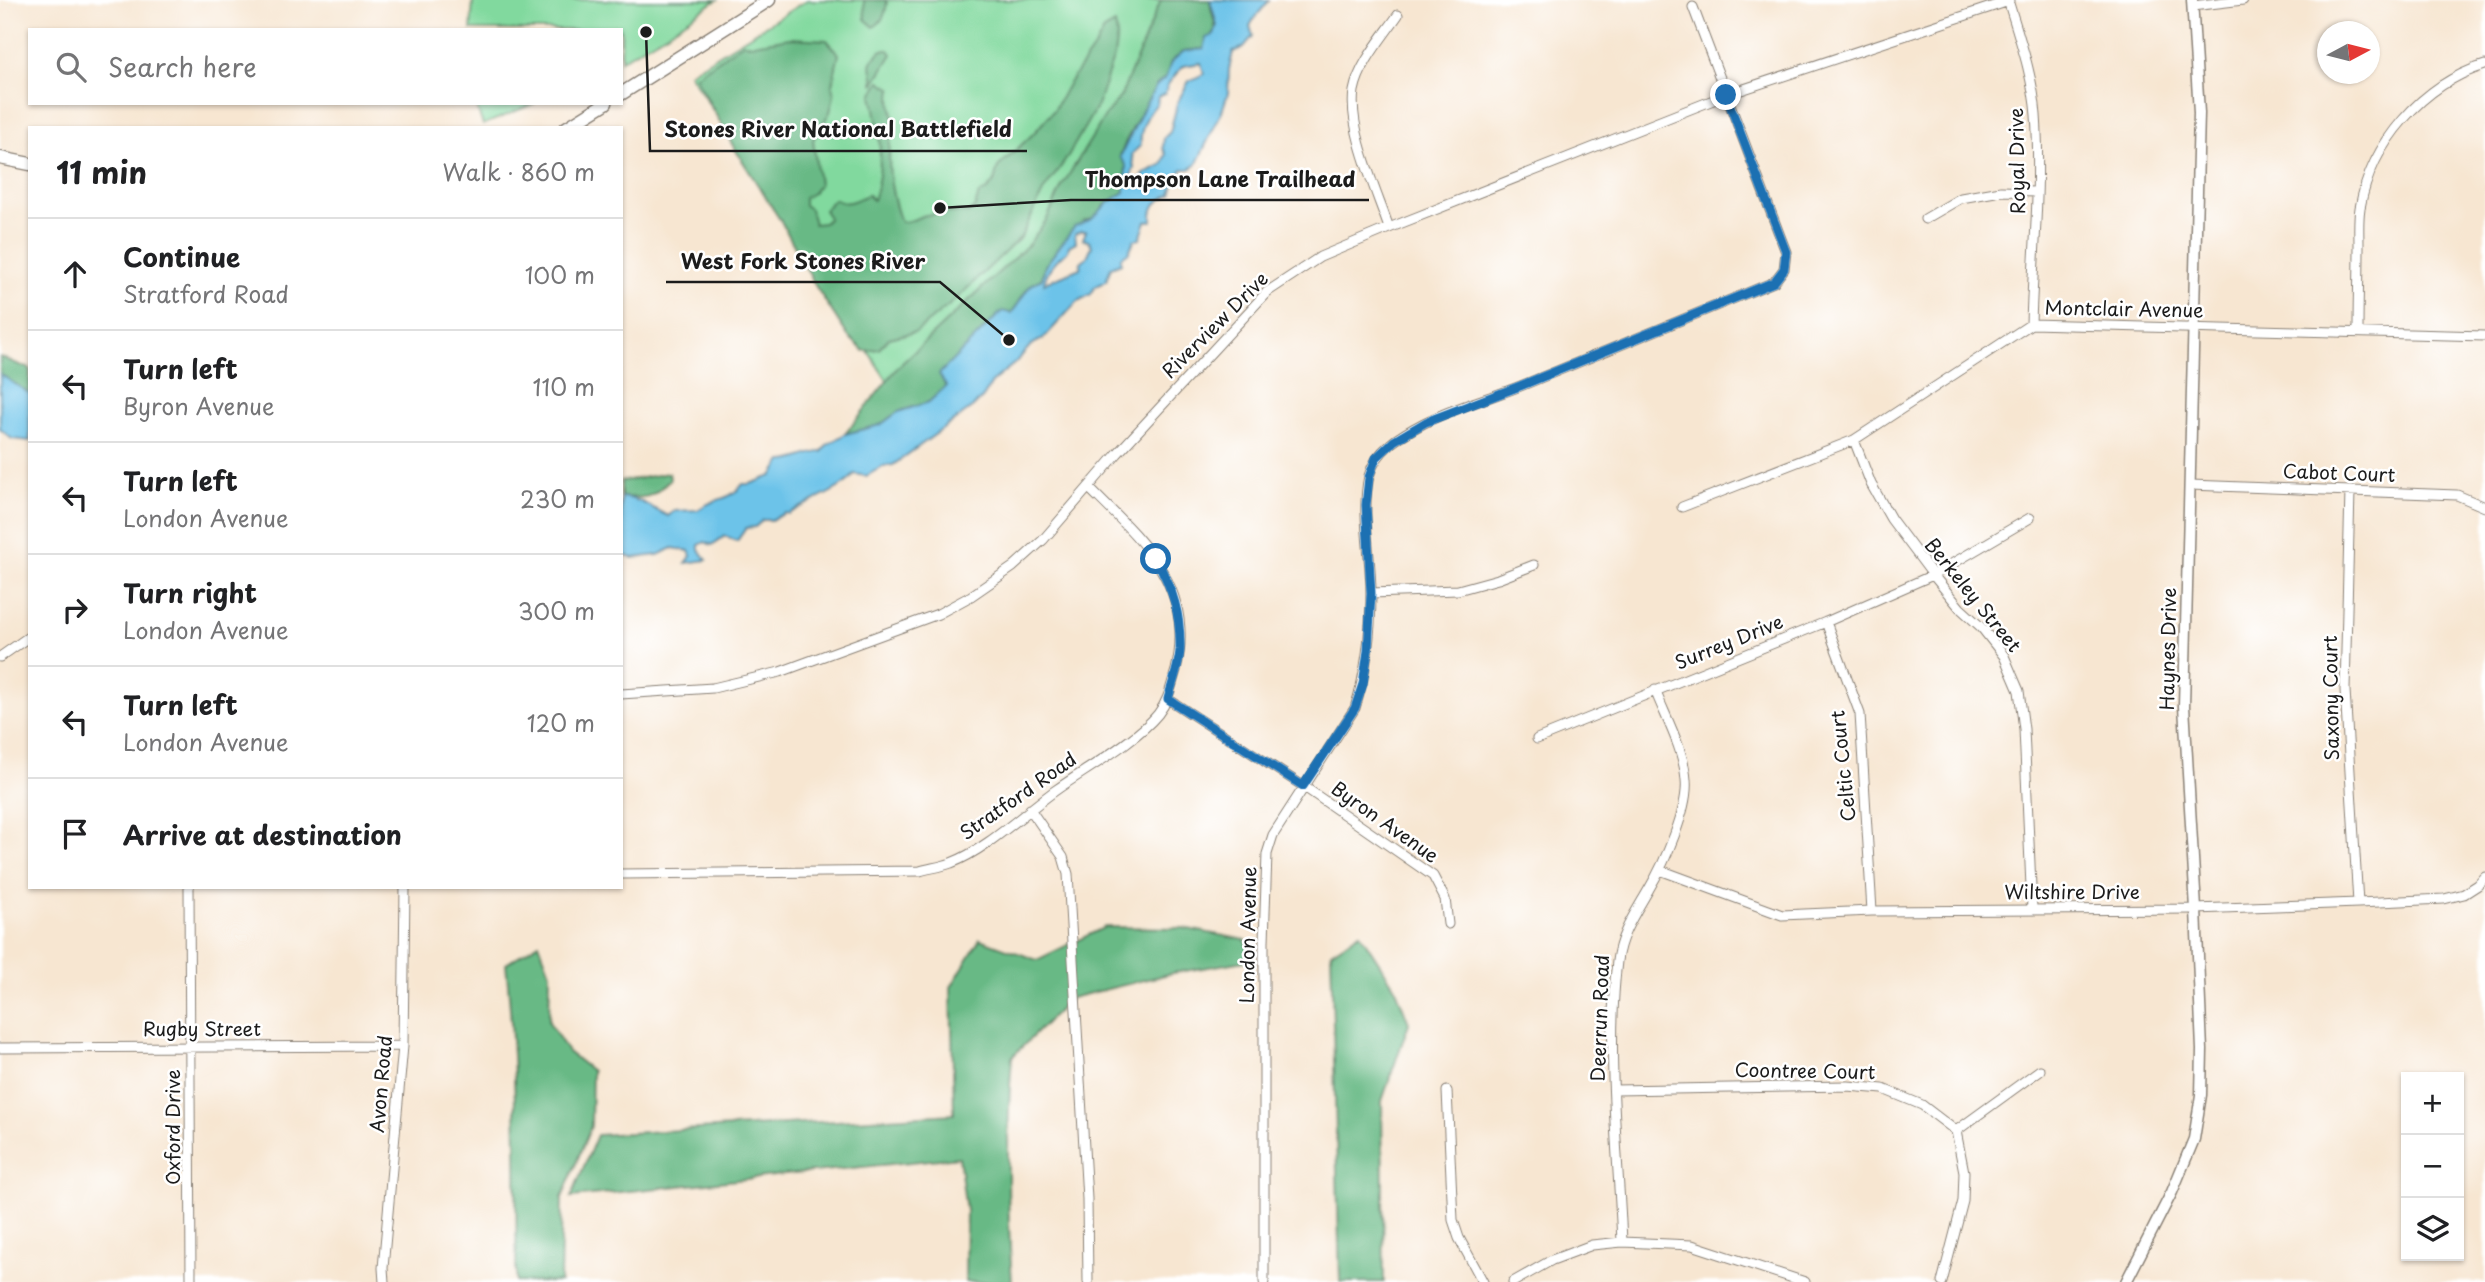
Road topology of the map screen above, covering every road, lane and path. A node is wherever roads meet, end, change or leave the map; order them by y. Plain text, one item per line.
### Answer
1 (769, 0) edge
2 (2243, 0) edge
3 (2008, 1) edge
4 (2192, 3) edge
5 (1693, 6) dead end
6 (1398, 15) dead end
7 (2485, 65) edge
8 (623, 93) edge
9 (1726, 95) junction
10 (603, 105) edge
11 (569, 126) edge
12 (0, 158) edge
13 (28, 164) edge
14 (2036, 192) junction
15 (1925, 219) dead end
16 (1389, 228) junction
17 (2031, 324) junction
18 (2195, 328) junction
19 (2358, 332) junction
20 (2485, 336) edge
21 (1854, 440) junction
22 (2190, 485) junction
23 (1089, 488) junction
24 (2350, 491) junction
25 (1682, 507) dead end
26 (2485, 507) edge
27 (2030, 518) dead end
28 (1534, 565) dead end
29 (1933, 575) junction
30 (1371, 593) junction
31 (1826, 622) junction
32 (28, 637) edge
33 (0, 657) edge
34 (1655, 690) junction
35 (623, 694) edge
36 (1168, 699) junction
37 (1537, 739) dead end
38 (1303, 786) junction
39 (1030, 808) junction
40 (1660, 870) junction
41 (623, 874) edge
42 (2485, 877) edge
43 (189, 889) edge
44 (405, 889) edge
45 (2358, 903) junction
46 (2032, 909) junction
47 (2196, 909) junction
48 (1872, 911) junction
49 (1448, 924) dead end
50 (190, 1046) junction
51 (403, 1046) junction
52 (0, 1048) edge
53 (2040, 1070) dead end
54 (1447, 1090) dead end
55 (1615, 1090) junction
56 (1956, 1131) junction
57 (1622, 1242) junction
58 (191, 1282) edge
59 (384, 1282) edge
60 (1088, 1282) edge
61 (1264, 1282) edge
62 (1483, 1282) edge
63 (1513, 1282) edge
64 (1805, 1282) edge
65 (1942, 1282) edge
66 (2126, 1282) edge

1 - 8 main road
2 - 4 street
3 - 9 street, Riverview Drive
3 - 14 street, Royal Drive
4 - 18 street, Haynes Drive
5 - 9 street, London Avenue
6 - 16 street
7 - 19 street
9 - 16 street, Riverview Drive
9 - 30 street, London Avenue
10 - 11 main road
12 - 13 main road
14 - 15 street
14 - 17 street, Royal Drive
16 - 23 street, Riverview Drive
17 - 18 street, Montclair Avenue
17 - 21 street, Montclair Avenue
18 - 19 street, Montclair Avenue
18 - 22 street, Haynes Drive
19 - 20 street, Montclair Avenue
21 - 25 street, Montclair Avenue
21 - 29 street, Berkeley Street
22 - 24 street, Cabot Court
22 - 47 street, Haynes Drive
23 - 35 street, Riverview Drive
23 - 36 street, Stratford Road
24 - 26 street, Cabot Court
24 - 45 street, Saxony Court
27 - 29 street, Surrey Drive
28 - 30 street
29 - 31 street, Surrey Drive
29 - 46 street, Berkeley Street
30 - 38 street, London Avenue
31 - 34 street, Surrey Drive
31 - 48 street, Celtic Court
32 - 33 street
34 - 37 street, Surrey Drive
34 - 40 street, Deerrun Road
36 - 38 street, Byron Avenue
36 - 39 street, Stratford Road
38 - 49 street, Byron Avenue
38 - 61 street, London Avenue
39 - 41 street, Stratford Road
39 - 60 street
40 - 48 street, Wiltshire Drive
40 - 55 street, Deerrun Road
42 - 45 street, Wiltshire Drive
43 - 50 street, Oxford Drive
44 - 51 street, Avon Road
45 - 47 street, Wiltshire Drive
46 - 47 street, Wiltshire Drive
46 - 48 street, Wiltshire Drive
47 - 66 street, Haynes Drive
50 - 51 street, Rugby Street
50 - 52 street, Rugby Street
50 - 58 street, Oxford Drive
51 - 59 street, Avon Road
53 - 56 street
54 - 62 street
55 - 56 street, Coontree Court
55 - 57 street, Deerrun Road
56 - 65 street
57 - 63 street
57 - 64 street

